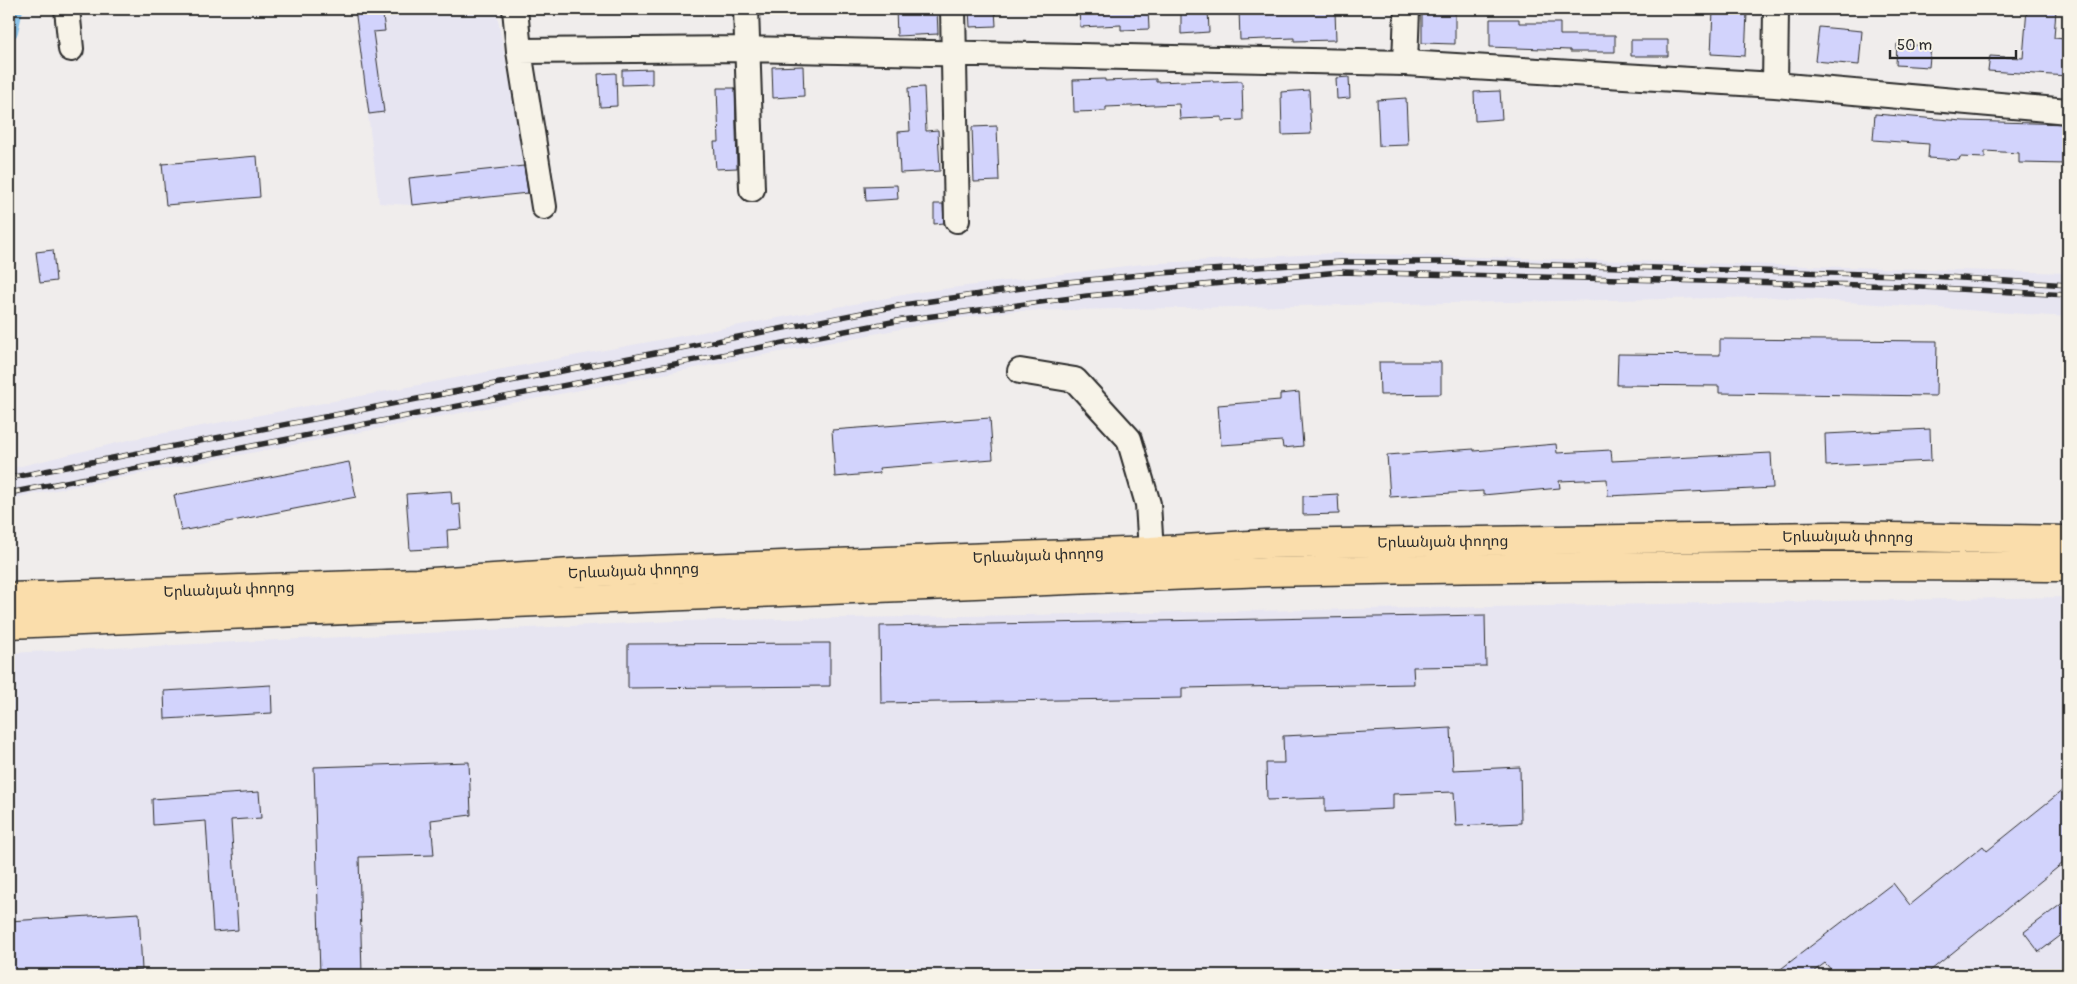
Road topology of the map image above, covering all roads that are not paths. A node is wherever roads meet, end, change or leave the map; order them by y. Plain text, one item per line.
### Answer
1 (67, 9) edge
2 (514, 9) edge
3 (746, 9) edge
4 (953, 9) edge
5 (1407, 9) edge
6 (1776, 9) edge
7 (71, 49) dead end
8 (747, 49) junction
9 (519, 51) junction
10 (955, 52) junction
11 (1405, 63) junction
12 (1775, 84) junction
13 (2068, 111) edge
14 (752, 189) dead end
15 (544, 207) dead end
16 (957, 220) dead end
17 (1020, 371) dead end
18 (2068, 540) edge
19 (1266, 544) junction
20 (1151, 551) junction
21 (957, 557) junction
22 (2068, 567) edge
23 (1266, 572) junction
24 (959, 584) junction
25 (9, 597) edge
26 (9, 624) edge

1 - 7 street
2 - 9 street
3 - 8 street
4 - 10 street
5 - 11 street
6 - 12 street
8 - 9 street
8 - 10 street
8 - 14 street
9 - 15 street
10 - 11 street
10 - 16 street
11 - 12 street
12 - 13 street
17 - 20 street
18 - 19 highway, Երևանյան փողոց
19 - 20 highway, Երևանյան փողոց
19 - 23 highway
20 - 21 highway, Երևանյան փողոց
21 - 24 highway
21 - 25 highway, Երևանյան փողոց
22 - 23 highway, Երևանյան փողոց
23 - 24 highway, Երևանյան փողոց
24 - 26 highway, Երևանյան փողոց

